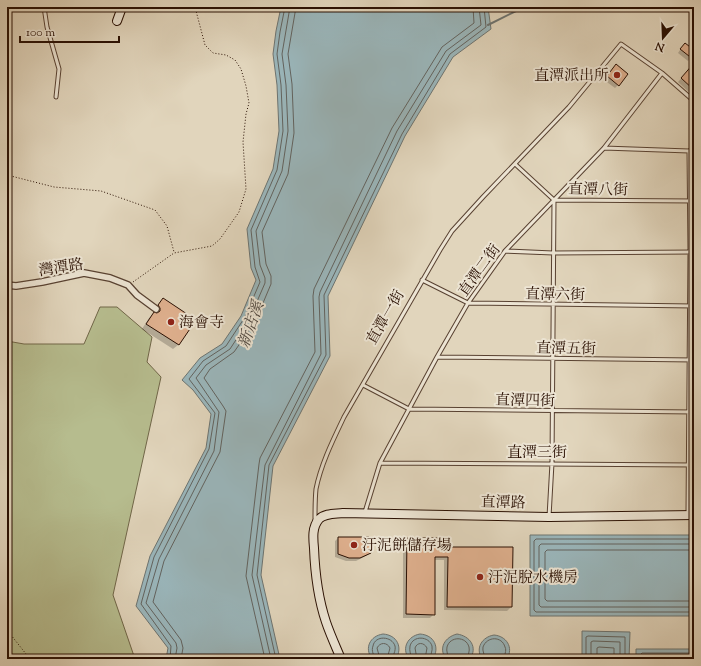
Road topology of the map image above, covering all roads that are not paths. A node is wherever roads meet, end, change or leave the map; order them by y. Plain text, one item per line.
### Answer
1 (44, 7) edge
2 (121, 7) edge
3 (117, 21) dead end
4 (662, 73) junction
5 (56, 97) dead end
6 (694, 101) edge
7 (604, 148) junction
8 (694, 148) edge
9 (689, 150) junction
10 (515, 164) junction
11 (554, 200) junction
12 (690, 201) junction
13 (694, 201) edge
14 (505, 251) junction
15 (553, 252) junction
16 (690, 252) junction
17 (694, 252) edge
18 (422, 280) junction
19 (7, 285) edge
20 (468, 303) junction
21 (552, 305) junction
22 (690, 306) junction
23 (694, 306) edge
24 (156, 309) dead end
25 (437, 357) junction
26 (552, 359) junction
27 (688, 360) junction
28 (694, 360) edge
29 (363, 385) junction
30 (409, 409) junction
31 (552, 411) junction
32 (688, 412) junction
33 (694, 412) edge
34 (380, 463) junction
35 (552, 463) junction
36 (688, 464) junction
37 (694, 464) edge
38 (364, 514) junction
39 (691, 515) edge
40 (549, 517) junction
41 (315, 525) junction
42 (341, 659) edge

1 - 5 lane
2 - 3 street
4 - 6 lane
4 - 7 lane, 直潭二街
4 - 10 lane, 直潭一街
7 - 9 lane
7 - 11 lane, 直潭二街
8 - 9 lane
9 - 12 lane
10 - 11 lane, 直潭八街
10 - 18 lane, 直潭一街
11 - 12 lane, 直潭八街
11 - 14 lane, 直潭二街
11 - 15 lane
12 - 13 lane, 直潭八街
12 - 16 lane
14 - 15 lane
14 - 20 lane, 直潭二街
15 - 16 lane
15 - 21 lane
16 - 17 lane
16 - 22 lane
18 - 20 lane, 直潭六街
18 - 29 lane, 直潭一街
19 - 24 street, 灣潭路
20 - 21 lane, 直潭六街
20 - 25 lane, 直潭二街
21 - 22 lane, 直潭六街
21 - 26 lane
22 - 23 lane, 直潭六街
22 - 27 lane
25 - 26 lane, 直潭五街
25 - 30 lane, 直潭二街
26 - 27 lane, 直潭五街
26 - 31 lane
27 - 28 lane, 直潭五街
27 - 32 lane
29 - 30 lane, 直潭四街
29 - 41 lane, 直潭一街
30 - 31 lane, 直潭四街
30 - 34 lane, 直潭二街
31 - 32 lane, 直潭四街
31 - 35 lane
32 - 33 lane, 直潭四街
32 - 36 lane
34 - 35 lane, 直潭三街
34 - 38 lane, 直潭二街
35 - 36 lane, 直潭三街
35 - 40 lane
36 - 37 lane, 直潭三街
36 - 39 lane
38 - 40 street, 直潭路
38 - 41 street, 直潭路
39 - 40 street, 直潭路
41 - 42 street, 直潭一街

